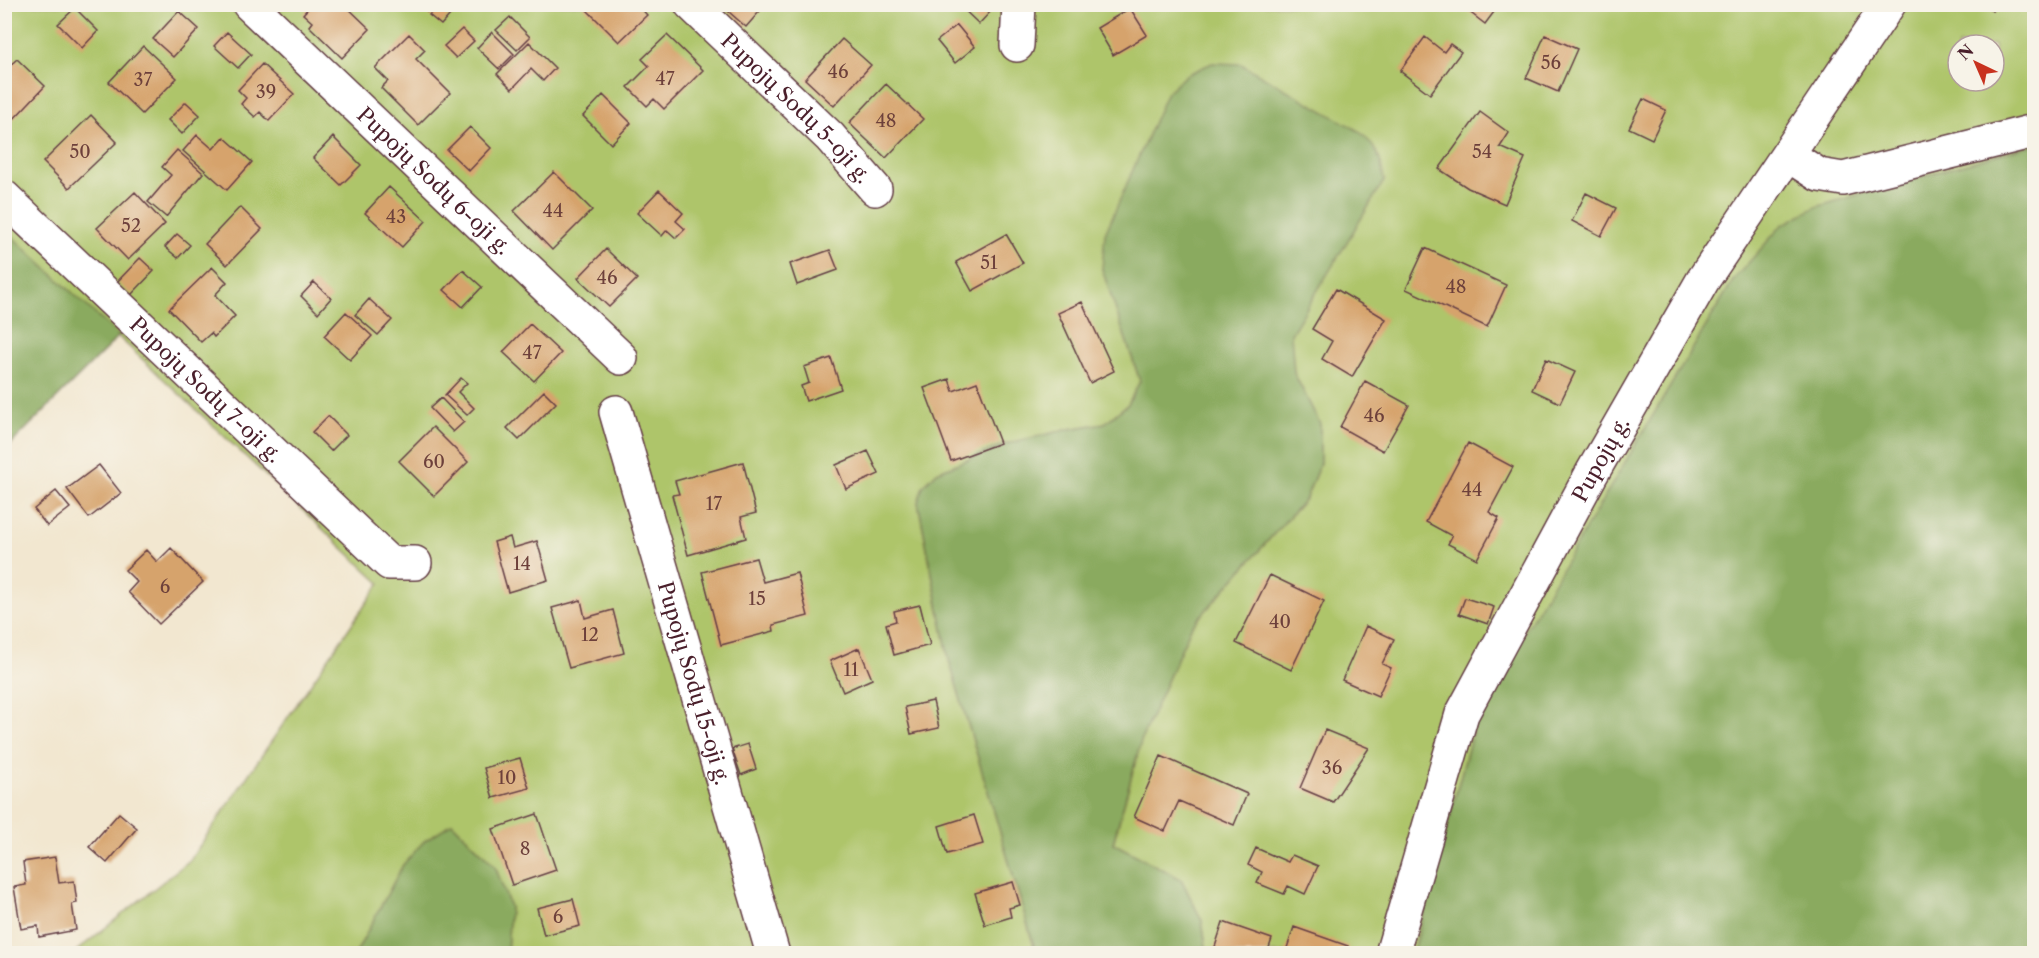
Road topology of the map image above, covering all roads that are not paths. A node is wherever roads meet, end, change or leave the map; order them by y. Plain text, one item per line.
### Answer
1 (249, 4) edge
2 (691, 4) edge
3 (1019, 4) edge
4 (1889, 4) edge
5 (1017, 45) dead end
6 (2034, 131) edge
7 (1788, 155) junction
8 (875, 189) dead end
9 (4, 197) edge
10 (621, 358) dead end
11 (616, 412) dead end
12 (415, 563) dead end
13 (773, 954) edge
14 (1392, 954) edge

1 - 10 street, Pupojų Sodų 6-oji g.
2 - 8 street, Pupojų Sodų 5-oji g.
3 - 5 street
4 - 7 street, Pupojų g.
6 - 7 street
7 - 14 street, Pupojų g.
9 - 12 street, Pupojų Sodų 7-oji g.
11 - 13 street, Pupojų Sodų 15-oji g.

